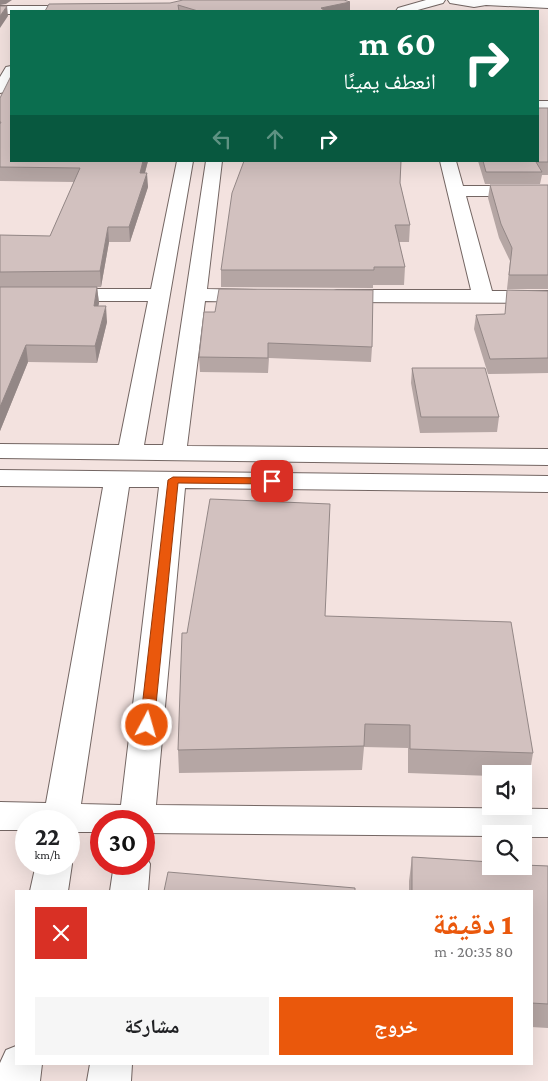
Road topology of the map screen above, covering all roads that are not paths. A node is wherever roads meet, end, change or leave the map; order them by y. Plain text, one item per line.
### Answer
1 (38, 0) edge
2 (439, 0) edge
3 (454, 0) edge
4 (493, 1) edge
5 (474, 3) junction
6 (548, 4) edge
7 (0, 10) edge
8 (25, 10) junction
9 (94, 10) edge
10 (405, 10) edge
11 (442, 10) edge
12 (8, 63) edge
13 (0, 89) edge
14 (185, 162) edge
15 (214, 162) edge
16 (448, 162) edge
17 (455, 191) junction
18 (548, 191) edge
19 (0, 295) edge
20 (159, 295) junction
21 (196, 295) junction
22 (275, 296) edge
23 (314, 296) edge
24 (483, 296) junction
25 (548, 297) edge
26 (0, 451) edge
27 (130, 452) junction
28 (548, 457) edge
29 (167, 466) junction
30 (0, 478) edge
31 (117, 479) junction
32 (548, 484) edge
33 (62, 810) edge
34 (138, 810) edge
35 (0, 816) edge
36 (15, 817) edge
37 (155, 820) edge
38 (548, 823) edge
39 (52, 875) edge
40 (131, 875) edge
41 (49, 890) edge
42 (129, 890) edge
43 (21, 1065) edge
44 (111, 1065) edge
45 (18, 1081) edge
46 (109, 1081) edge

1 - 8 street
2 - 10 street
3 - 5 street
4 - 5 street
4 - 6 street
5 - 11 street
7 - 8 street
8 - 9 street
12 - 13 street
14 - 20 street
15 - 21 street
16 - 17 street
17 - 18 street
17 - 24 street
19 - 20 street
20 - 27 street
21 - 22 street
21 - 29 street
23 - 24 street
24 - 25 street
26 - 27 street
27 - 29 street
28 - 29 street
29 - 31 street
29 - 32 street
29 - 34 street
30 - 31 street
31 - 33 street
35 - 36 street
37 - 38 street
39 - 41 street
40 - 42 street
43 - 45 street
44 - 46 street

